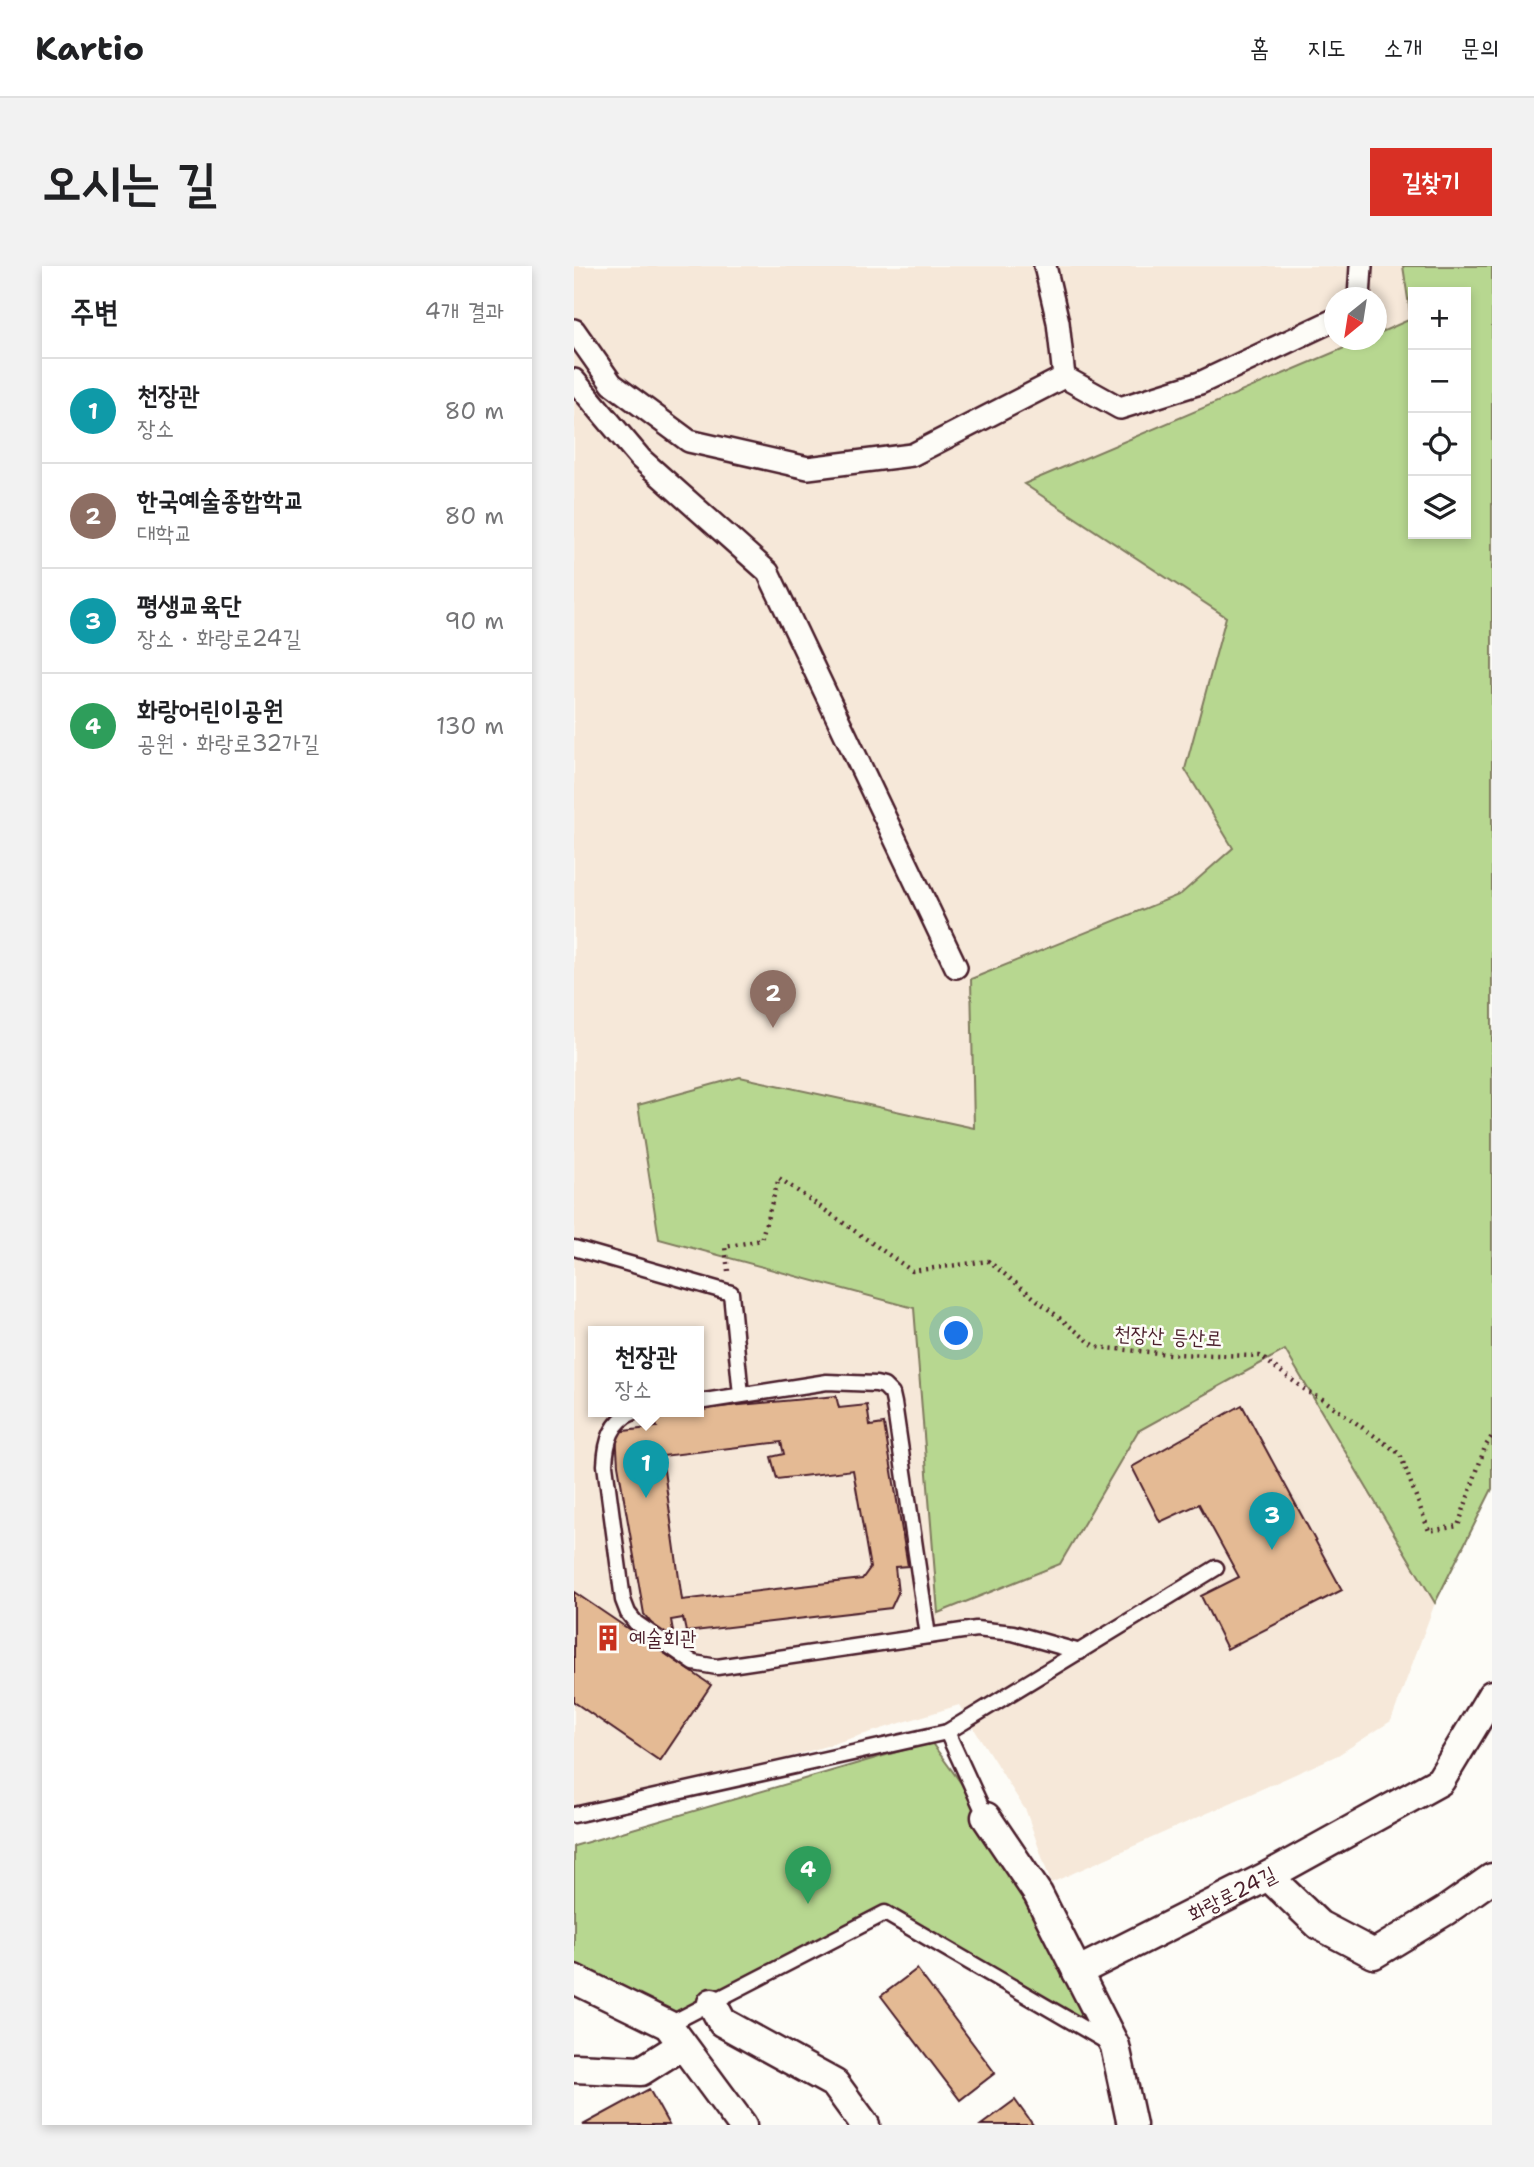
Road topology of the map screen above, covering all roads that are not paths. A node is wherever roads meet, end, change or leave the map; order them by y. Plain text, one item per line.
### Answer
1 (1045, 266) edge
2 (1361, 266) edge
3 (1360, 287) edge
4 (1324, 325) edge
5 (574, 330) edge
6 (1063, 377) junction
7 (574, 380) edge
8 (956, 967) dead end
9 (574, 1248) edge
10 (741, 1395) junction
11 (704, 1401) edge
12 (622, 1417) edge
13 (1216, 1569) dead end
14 (928, 1636) junction
15 (1080, 1652) junction
16 (1492, 1695) edge
17 (947, 1732) junction
18 (574, 1815) edge
19 (986, 1817) joint
20 (1268, 1876) junction
21 (1492, 1878) edge
22 (1077, 1972) junction
23 (574, 1979) edge
24 (712, 2003) junction
25 (675, 2035) junction
26 (1115, 2046) junction
27 (574, 2068) edge
28 (737, 2119) edge
29 (865, 2125) edge
30 (1132, 2125) edge

1 - 6 street
2 - 3 street
4 - 6 street
5 - 6 street
7 - 8 street
9 - 10 lane
10 - 11 lane
10 - 14 lane
12 - 14 lane
13 - 15 lane
14 - 15 lane
15 - 17 lane
16 - 20 street, 화랑로24길
17 - 18 lane
17 - 19 lane
19 - 22 street
20 - 21 street
20 - 22 street, 화랑로24길
22 - 26 street
23 - 25 street
24 - 25 lane
24 - 26 lane
24 - 29 street
25 - 27 street
25 - 28 street
26 - 30 street

